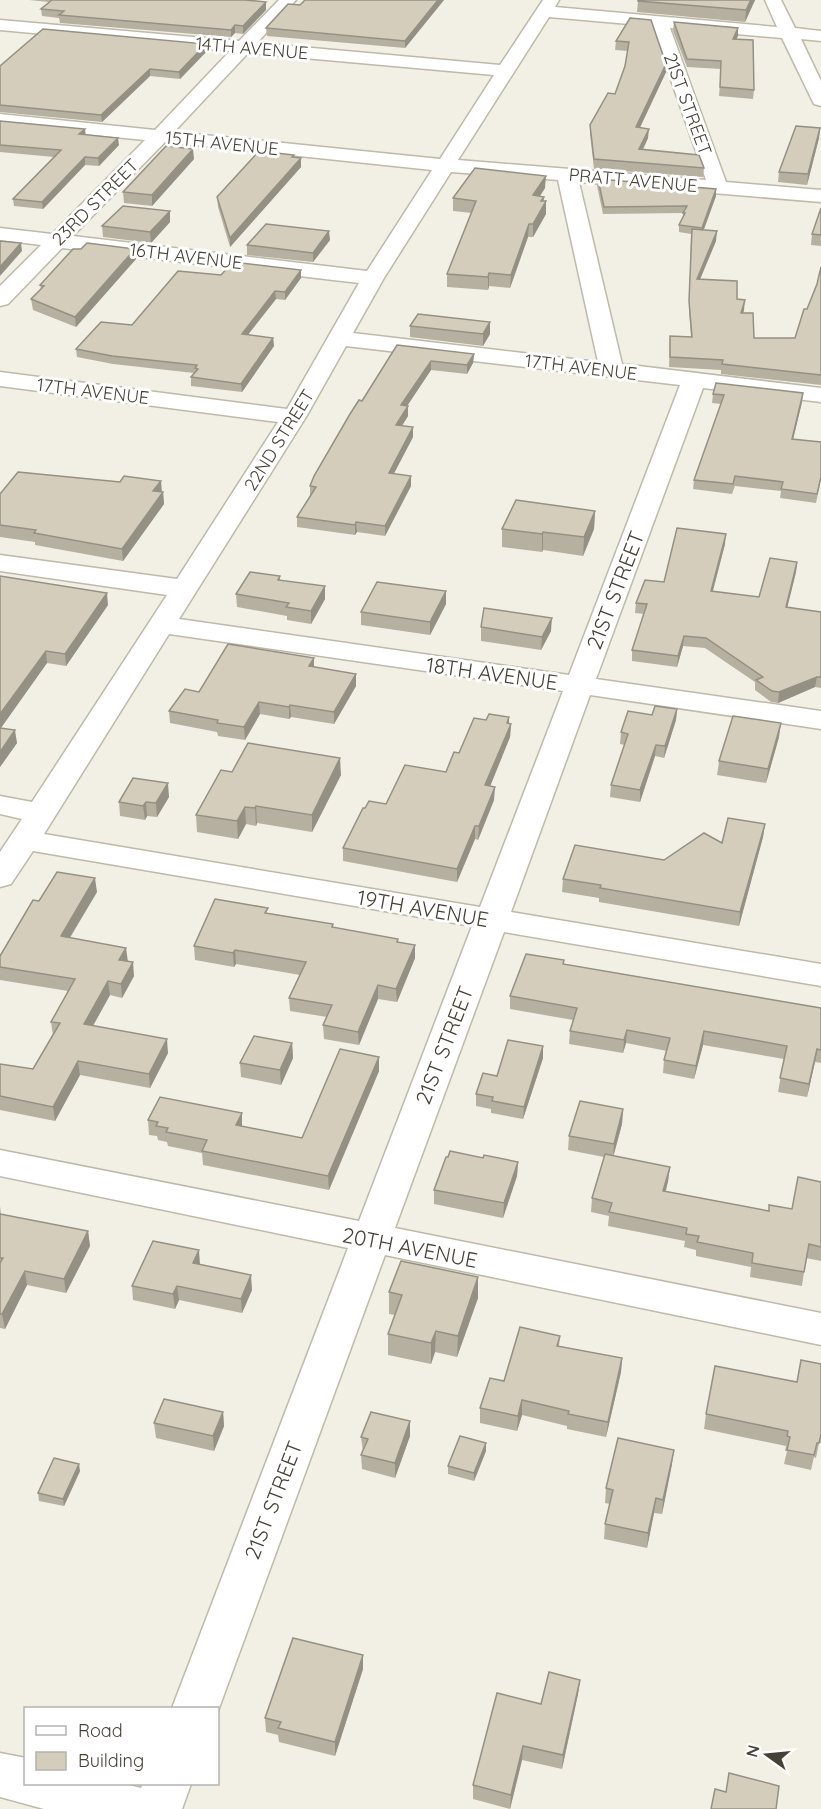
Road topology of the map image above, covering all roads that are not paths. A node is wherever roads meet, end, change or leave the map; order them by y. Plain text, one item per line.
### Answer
1 (288, 0) edge
2 (773, 0) edge
3 (548, 6) edge
4 (659, 21) junction
5 (0, 25) edge
6 (789, 33) junction
7 (821, 36) edge
8 (245, 47) junction
9 (505, 71) junction
10 (821, 100) edge
11 (0, 120) edge
12 (160, 136) junction
13 (444, 165) junction
14 (567, 175) junction
15 (718, 187) junction
16 (821, 196) edge
17 (0, 234) edge
18 (57, 241) junction
19 (373, 278) junction
20 (0, 299) edge
21 (340, 339) junction
22 (612, 371) junction
23 (0, 379) edge
24 (694, 381) junction
25 (821, 395) edge
26 (294, 417) junction
27 (0, 563) edge
28 (186, 589) junction
29 (163, 625) junction
30 (579, 686) junction
31 (821, 720) edge
32 (0, 805) edge
33 (42, 813) junction
34 (24, 840) junction
35 (0, 877) edge
36 (491, 920) junction
37 (821, 975) edge
38 (0, 1163) edge
39 (371, 1239) junction
40 (821, 1329) edge
41 (195, 1707) edge
42 (0, 1775) edge
43 (24, 1781) edge
44 (39, 1785) edge
45 (167, 1785) edge
46 (135, 1809) edge
47 (157, 1809) edge

1 - 8 street, 23RD STREET
2 - 6 street
3 - 4 street
3 - 9 street, 22ND STREET
4 - 6 street
4 - 15 street, 21ST STREET
5 - 8 street, 14TH AVENUE
6 - 7 street
6 - 10 street
8 - 9 street, 14TH AVENUE
8 - 12 street, 23RD STREET
9 - 13 street, 22ND STREET
11 - 12 street, 15TH AVENUE
12 - 13 street, 15TH AVENUE
12 - 18 street, 23RD STREET
13 - 14 street, PRATT AVENUE
13 - 19 street, 22ND STREET
14 - 15 street, PRATT AVENUE
14 - 22 street
15 - 16 street, PRATT AVENUE
17 - 18 street, 16TH AVENUE
18 - 19 street, 16TH AVENUE
18 - 20 street, 23RD STREET
19 - 21 street, 22ND STREET
21 - 22 street, 17TH AVENUE
21 - 26 street, 22ND STREET
22 - 24 street, 17TH AVENUE
23 - 26 street, 17TH AVENUE
24 - 25 street, 17TH AVENUE
24 - 30 street, 21ST STREET
26 - 28 street, 22ND STREET
27 - 28 street
28 - 29 street, 22ND STREET
29 - 30 street, 18TH AVENUE
29 - 33 street, 22ND STREET
30 - 31 street, 18TH AVENUE
30 - 36 street, 21ST STREET
32 - 33 street
33 - 34 street, 22ND STREET
34 - 35 street, 22ND STREET
34 - 36 street, 19TH AVENUE
36 - 37 street, 19TH AVENUE
36 - 39 street, 21ST STREET
38 - 39 street, 20TH AVENUE
39 - 40 street, 20TH AVENUE
39 - 41 street, 21ST STREET
42 - 43 street
44 - 46 street
45 - 47 street

